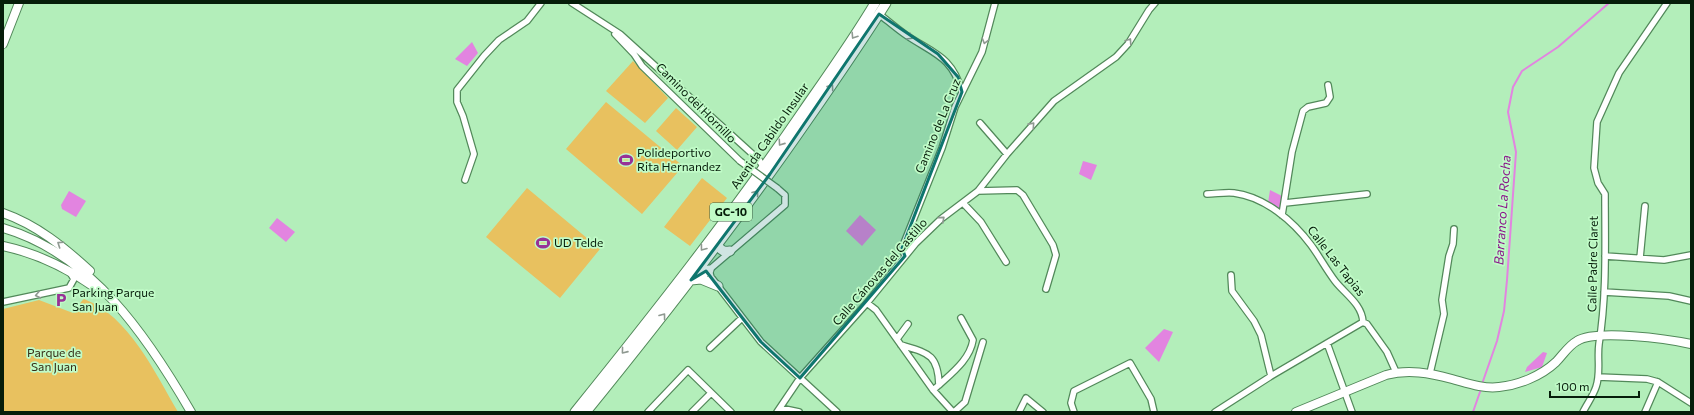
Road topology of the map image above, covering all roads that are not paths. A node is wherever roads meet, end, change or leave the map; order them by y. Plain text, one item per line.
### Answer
1 (19, 3) edge
2 (540, 3) edge
3 (572, 3) edge
4 (875, 3) edge
5 (886, 3) edge
6 (995, 3) edge
7 (1155, 3) edge
8 (1667, 3) edge
9 (879, 14) junction
10 (607, 25) junction
11 (3, 44) edge
12 (1328, 85) dead end
13 (962, 92) junction
14 (980, 123) dead end
15 (1007, 154) junction
16 (764, 168) junction
17 (464, 180) dead end
18 (978, 191) junction
19 (1207, 194) dead end
20 (1367, 194) dead end
21 (963, 203) junction
22 (1284, 203) junction
23 (1645, 206) dead end
24 (3, 213) edge
25 (1282, 215) junction
26 (3, 228) edge
27 (1454, 229) dead end
28 (719, 242) junction
29 (3, 246) edge
30 (730, 251) junction
31 (1691, 255) edge
32 (905, 256) junction
33 (1605, 256) junction
34 (1640, 258) junction
35 (1006, 262) dead end
36 (69, 270) junction
37 (709, 270) junction
38 (1231, 275) dead end
39 (691, 280) junction
40 (718, 286) junction
41 (1046, 289) dead end
42 (1604, 292) junction
43 (1691, 301) edge
44 (3, 302) edge
45 (116, 303) junction
46 (867, 303) junction
47 (742, 318) junction
48 (961, 318) dead end
49 (1363, 322) junction
50 (908, 324) dead end
51 (1601, 335) junction
52 (897, 339) junction
53 (983, 342) dead end
54 (1327, 343) junction
55 (901, 344) junction
56 (1691, 344) edge
57 (710, 348) dead end
58 (1396, 372) junction
59 (1430, 373) junction
60 (1271, 376) junction
61 (1598, 377) junction
62 (800, 378) junction
63 (1658, 382) junction
64 (940, 385) junction
65 (933, 390) junction
66 (1345, 391) junction
67 (711, 393) junction
68 (1691, 403) edge
69 (779, 410) edge
70 (651, 411) edge
71 (192, 412) edge
72 (575, 412) edge
73 (586, 412) edge
74 (692, 412) edge
75 (731, 412) edge
76 (799, 412) edge
77 (837, 412) edge
78 (953, 412) edge
79 (1019, 412) edge
80 (1043, 412) edge
81 (1074, 412) edge
82 (1154, 412) edge
83 (1215, 412) edge
84 (1296, 412) edge
85 (1352, 412) edge
86 (1583, 412) edge
87 (1645, 412) edge

1 - 11 main road
2 - 17 street
3 - 10 street, Camino del Hornillo
4 -> 16 main road, Avenida Cabildo Insular / GC-10
5 - 9 main road, Avenida Cabildo Insular / GC-10
6 -> 13 street, Camino de La Cruz
15 -> 7 street, Calle Cánovas del Castillo
8 - 33 street, Calle Padre Claret
9 -> 13 street
28 -> 9 main road, Avenida Cabildo Insular / GC-10
10 - 16 street, Camino del Hornillo
10 - 30 street, Camino del Hornillo, bridge
12 - 22 street
13 - 32 street, Camino de La Cruz
14 - 15 street
15 - 18 street, Calle Cánovas del Castillo
16 -> 72 main road, Avenida Cabildo Insular / GC-10
18 - 21 street, Calle Cánovas del Castillo
18 - 41 street
19 - 25 street, Calle Las Tapias
20 - 22 street
32 -> 21 street, Calle Cánovas del Castillo
21 - 35 street
22 - 25 street
23 - 34 street
45 -> 24 main road
25 - 49 street, Calle Las Tapias
26 - 45 main road
27 - 59 street
28 - 30 main road
28 - 39 main road, Avenida Cabildo Insular / GC-10
29 - 36 main road
30 - 37 street
31 - 34 street
32 - 46 street, Calle Cánovas del Castillo
33 - 34 street
33 - 42 street, Calle Padre Claret
36 -> 44 street
36 - 45 main road
37 - 39 main road
37 - 40 street
38 - 60 street
39 - 40 main road
73 -> 39 main road, Avenida Cabildo Insular / GC-10
40 - 47 street
42 - 43 street
42 - 51 street, Calle Padre Claret
45 - 71 main road
46 - 52 street
46 - 62 street, Calle Cánovas del Castillo
47 - 57 street
47 - 62 street
48 - 64 street
49 - 54 street
49 - 58 street, Calle Las Tapias
50 - 52 street
51 - 56 main road
51 - 59 main road
51 - 61 street, Calle Padre Claret
52 - 55 street
53 - 78 street
54 - 60 street
54 - 66 street
55 - 64 street
55 - 65 street
58 - 59 main road
58 - 66 main road
60 - 83 street
61 - 63 street
61 - 86 street, Calle Padre Claret
62 - 69 street, Calle Cánovas del Castillo
62 - 77 street
63 - 68 street
63 - 87 street
64 - 65 street
65 - 78 street
66 - 84 main road
66 - 85 street
67 - 70 street
67 - 74 street
67 - 75 street
69 - 76 street
79 - 80 street
81 - 82 street

